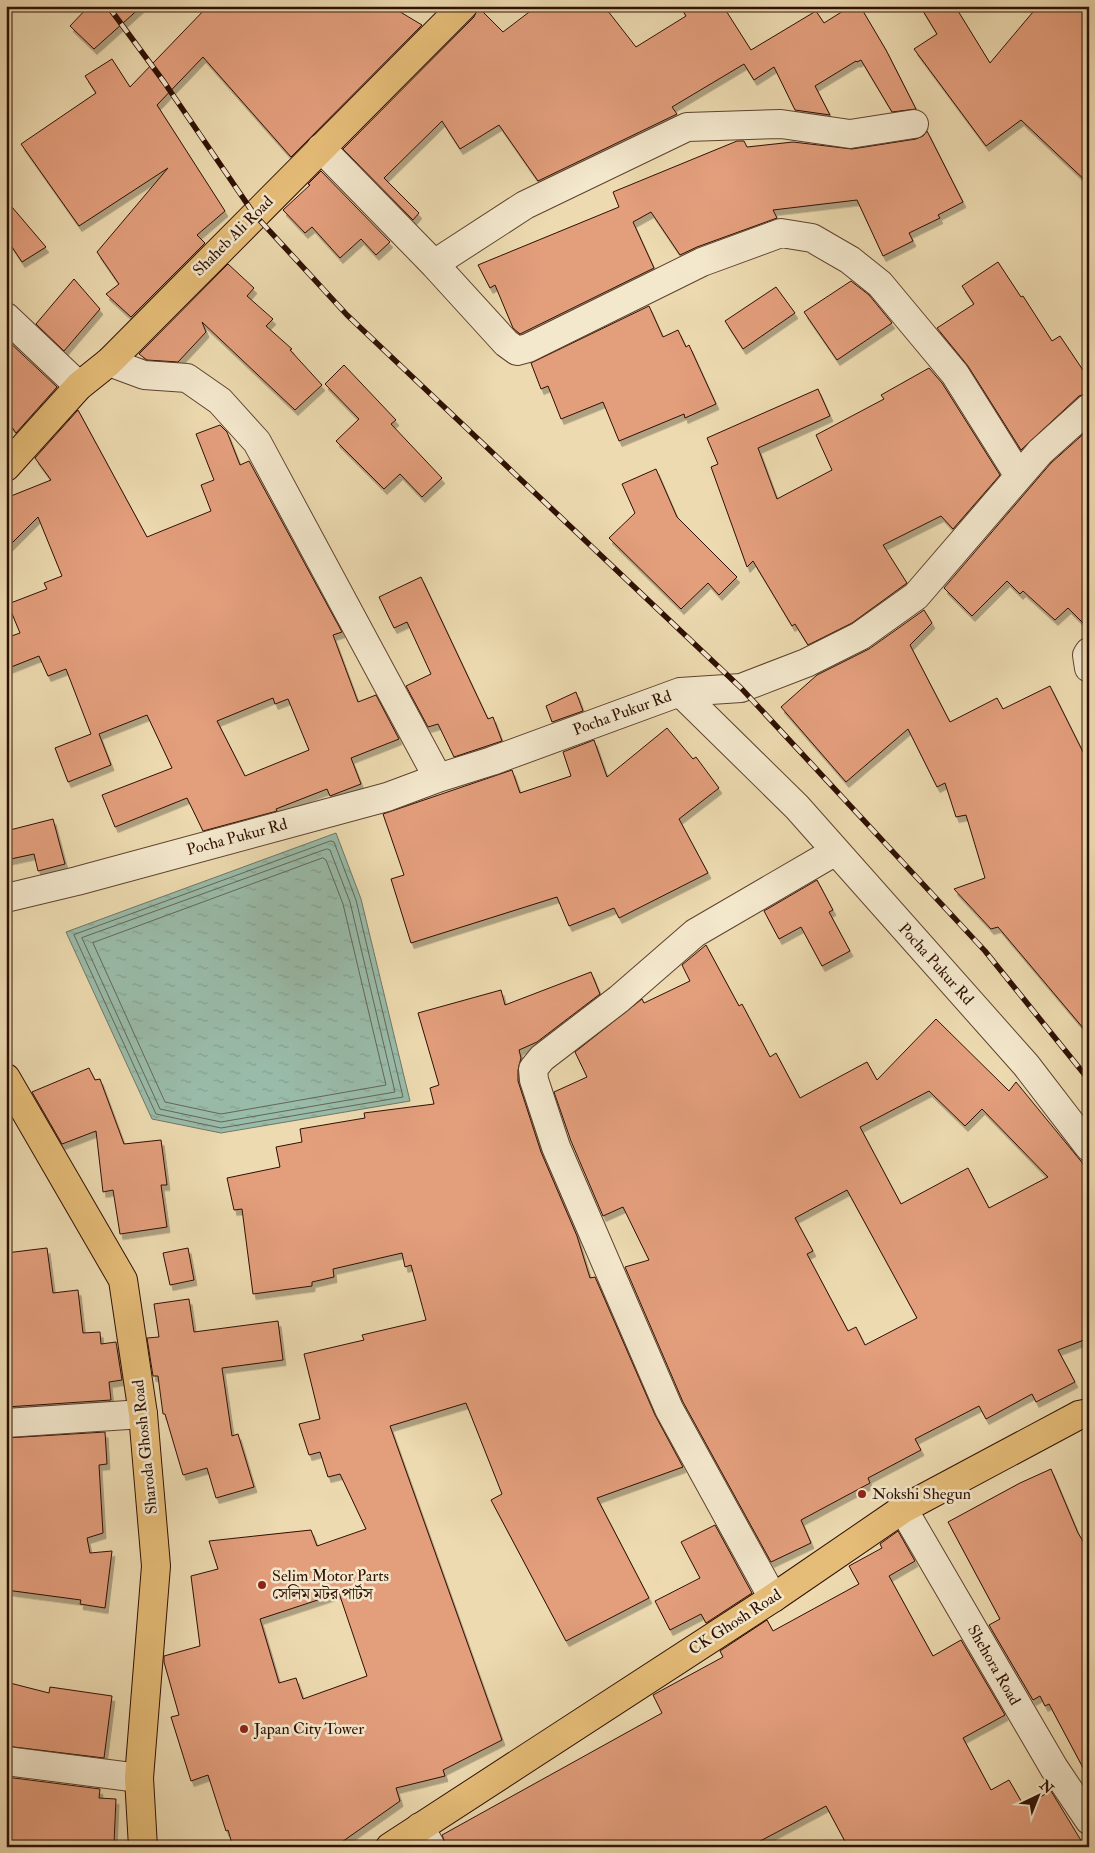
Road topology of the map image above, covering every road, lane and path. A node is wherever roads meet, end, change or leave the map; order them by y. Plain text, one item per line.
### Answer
1 (462, 6) edge
2 (914, 124) dead end
3 (321, 148) junction
4 (434, 264) junction
5 (6, 317) edge
6 (109, 362) junction
7 (79, 386) junction
8 (1089, 408) edge
9 (6, 467) edge
10 (1020, 476) junction
11 (1089, 652) edge
12 (1089, 668) edge
13 (680, 692) junction
14 (438, 778) junction
15 (836, 852) junction
16 (6, 898) edge
17 (6, 1078) edge
18 (1089, 1147) edge
19 (1089, 1413) edge
20 (143, 1414) junction
21 (6, 1423) edge
22 (903, 1509) junction
23 (774, 1598) junction
24 (6, 1761) edge
25 (139, 1778) junction
26 (1089, 1820) edge
27 (426, 1837) edge
28 (143, 1847) edge
29 (390, 1847) edge

1 - 3 main road, Shaheb Ali Road
2 - 4 street
3 - 4 street
3 - 6 main road, Shaheb Ali Road
4 - 10 street
5 - 7 street
6 - 7 main road, Shaheb Ali Road
6 - 14 street
7 - 9 main road, Shaheb Ali Road
8 - 10 street
10 - 13 street
11 - 12 street
13 - 14 street, Pocha Pukur Rd
13 - 15 street, Pocha Pukur Rd
14 - 16 street, Pocha Pukur Rd
15 - 18 street, Pocha Pukur Rd
15 - 23 street
17 - 20 main road, Sharoda Ghosh Road
19 - 22 main road, CK Ghosh Road
20 - 21 street
20 - 25 main road, Sharoda Ghosh Road
22 - 23 main road, CK Ghosh Road
22 - 26 street, Shehora Road
23 - 27 main road, CK Ghosh Road
24 - 25 street
25 - 28 main road, Sharoda Ghosh Road
27 - 29 main road, CK Ghosh Road

